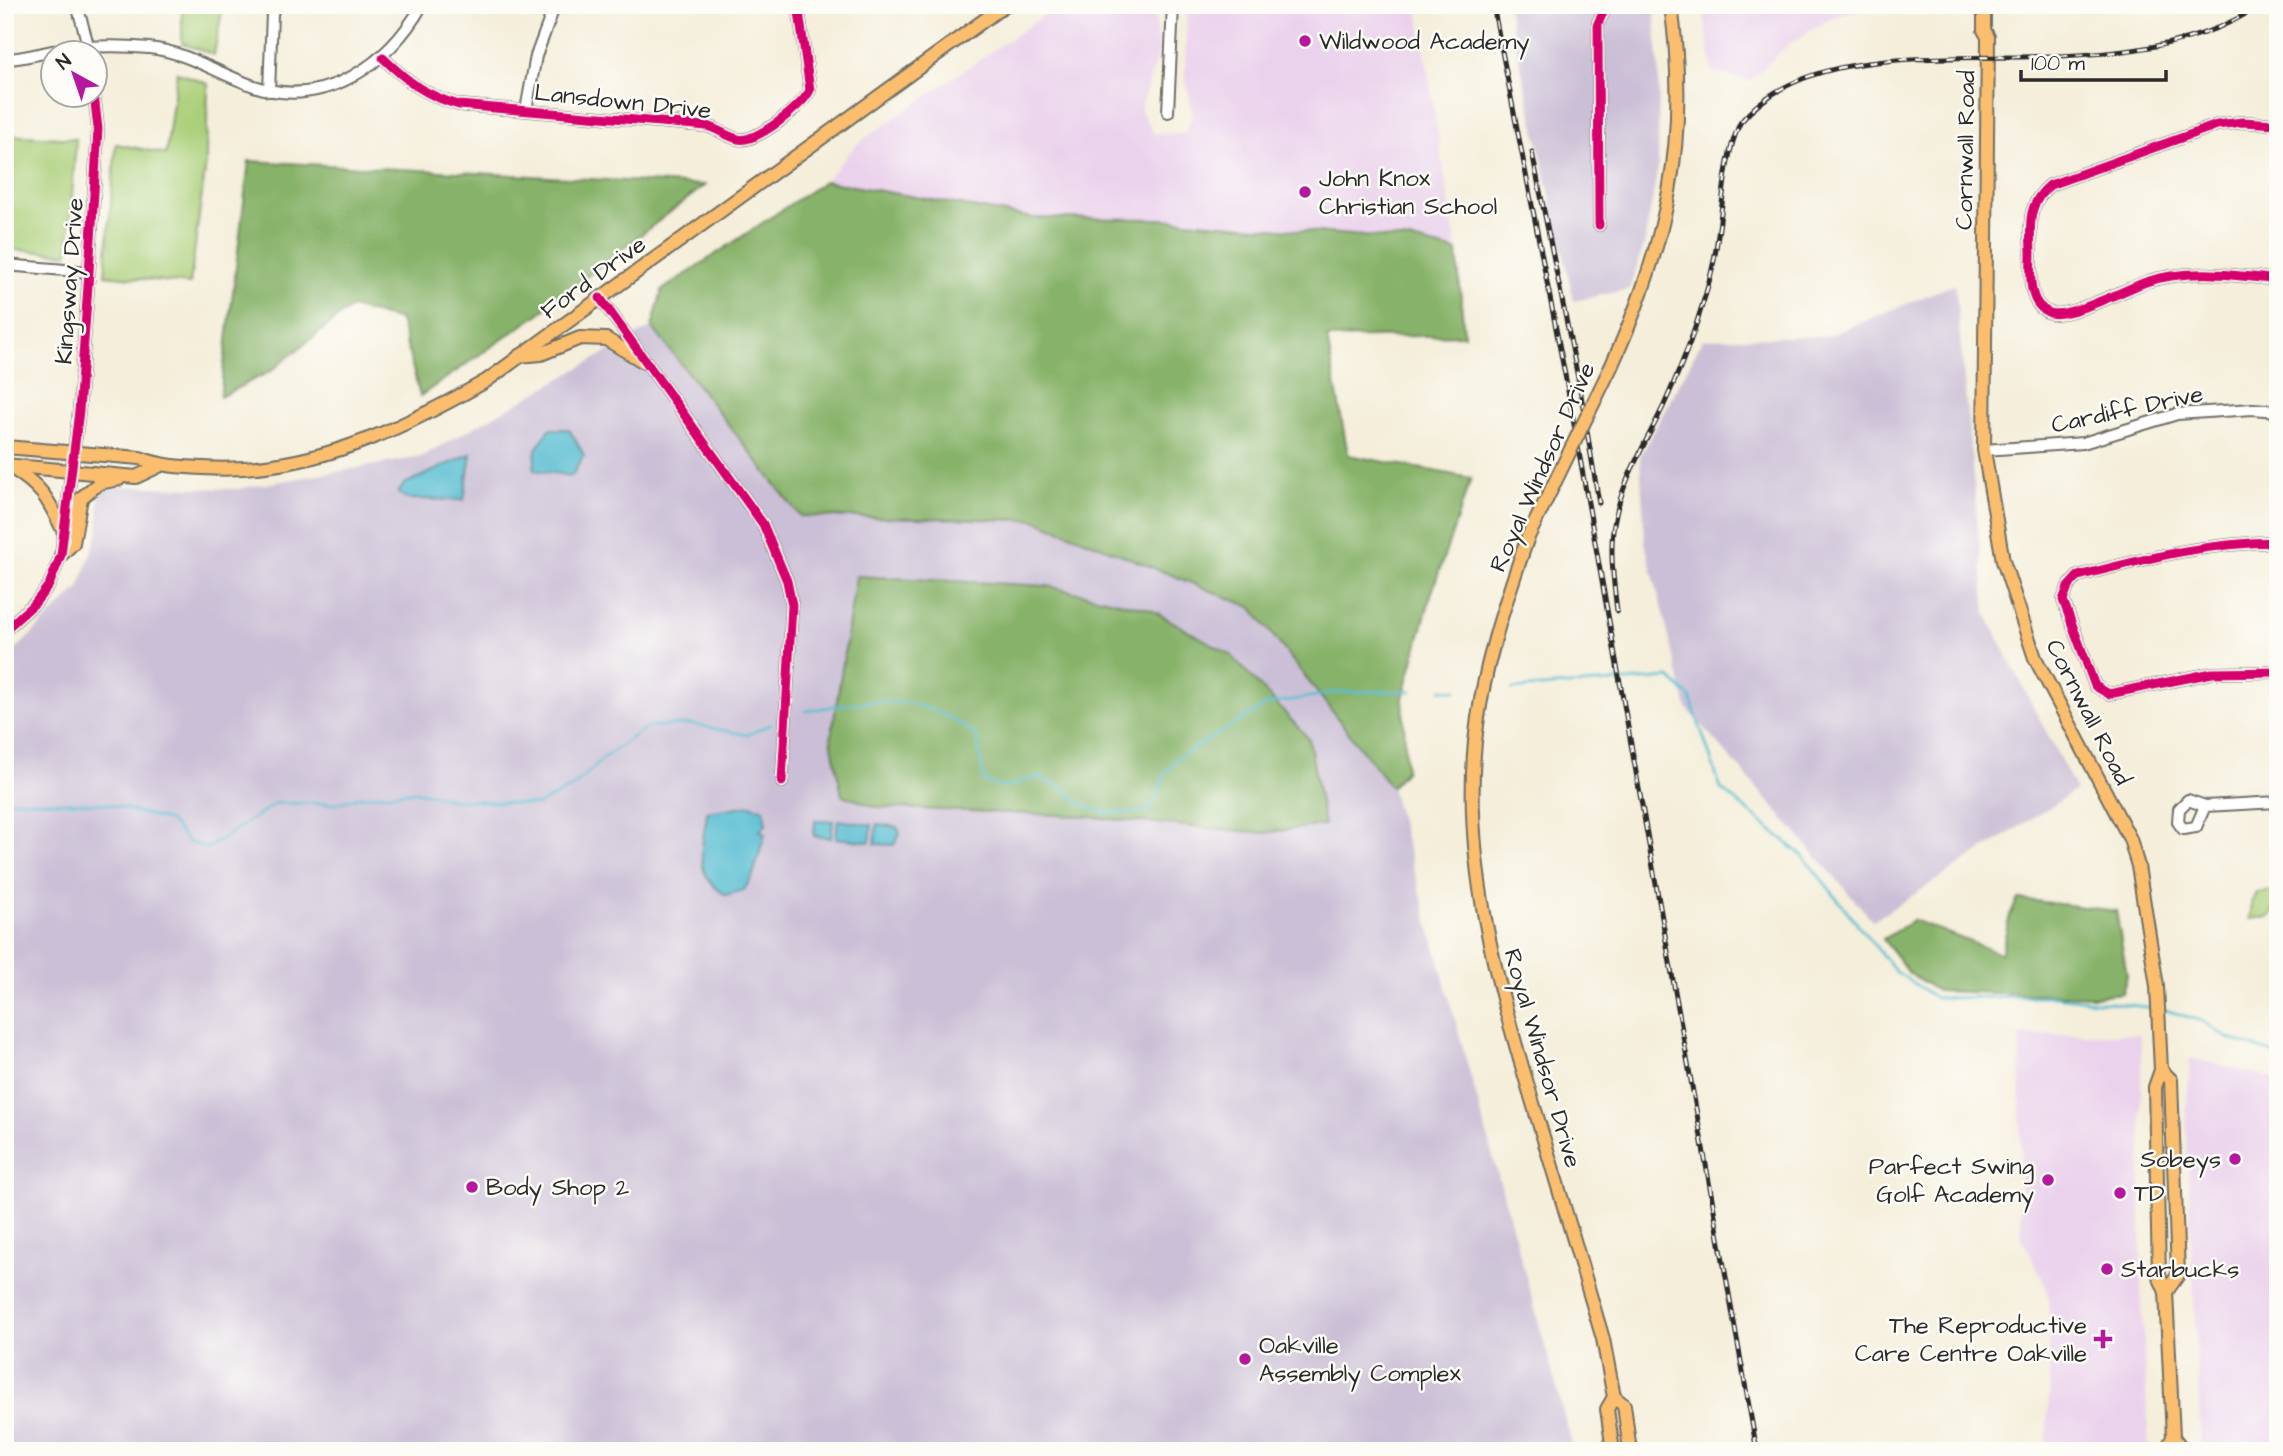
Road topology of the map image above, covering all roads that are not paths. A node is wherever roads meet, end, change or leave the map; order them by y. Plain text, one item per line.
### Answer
1 (77, 5) edge
2 (275, 5) edge
3 (422, 5) edge
4 (555, 5) edge
5 (798, 5) edge
6 (1005, 5) edge
7 (1173, 5) edge
8 (1608, 5) edge
9 (1671, 5) edge
10 (1984, 5) edge
11 (1991, 5) edge
12 (1988, 37) junction
13 (87, 38) edge
14 (108, 49) edge
15 (38, 56) edge
16 (383, 58) junction
17 (5, 59) edge
18 (269, 91) junction
19 (95, 108) edge
20 (526, 110) junction
21 (1168, 112) dead end
22 (2278, 124) edge
23 (1599, 225) dead end
24 (5, 265) edge
25 (89, 272) junction
26 (2278, 280) edge
27 (600, 298) junction
28 (519, 356) junction
29 (644, 362) junction
30 (2278, 411) edge
31 (5, 447) edge
32 (1984, 450) junction
33 (72, 452) junction
34 (6, 465) edge
35 (159, 466) junction
36 (70, 470) junction
37 (129, 476) junction
38 (64, 530) junction
39 (2278, 542) edge
40 (61, 555) junction
41 (5, 630) edge
42 (2278, 672) edge
43 (782, 782) dead end
44 (2278, 802) edge
45 (2205, 806) dead end
46 (2161, 1070) junction
47 (2166, 1292) junction
48 (1614, 1397) junction
49 (2173, 1437) junction
50 (1613, 1451) edge
51 (1630, 1451) edge
52 (2166, 1451) edge
53 (2184, 1451) edge

1 - 13 street
2 - 18 street
3 - 16 street
4 - 20 street
5 - 20 street, Lansdown Drive
6 - 27 main road, Ford Drive
7 - 21 street
8 - 23 street
9 - 48 main road, Royal Windsor Drive, bridge
10 - 12 main road, Cornwall Road
11 - 12 main road, Cornwall Road
12 - 32 main road, Cornwall Road
14 - 18 street
15 - 17 street
16 - 18 street
16 - 20 street, Lansdown Drive
19 - 25 street, Kingsway Drive
22 - 26 street
24 - 25 street
25 - 33 street, Kingsway Drive
27 - 28 main road, Ford Drive
27 - 29 street
28 - 29 main road
28 - 35 main road, Ford Drive
29 - 43 street
30 - 32 street, Cardiff Drive
31 - 33 main road, Ford Drive
32 - 46 main road, Cornwall Road
33 - 35 main road, Ford Drive
33 - 36 street, Kingsway Drive
34 - 36 main road, Ford Drive
34 - 38 main road
35 - 37 main road, Ford Drive
36 - 37 main road, Ford Drive
36 - 38 street, Kingsway Drive
37 - 40 main road
38 - 40 street, Kingsway Drive
39 - 42 street
40 - 41 street, Kingsway Drive
44 - 45 street
46 - 47 main road, Cornwall Road
46 - 47 main road, Cornwall Road
47 - 49 main road, Cornwall Road
48 - 50 main road, Royal Windsor Drive
48 - 51 main road, Royal Windsor Drive
49 - 52 main road, Cornwall Road
49 - 53 main road

